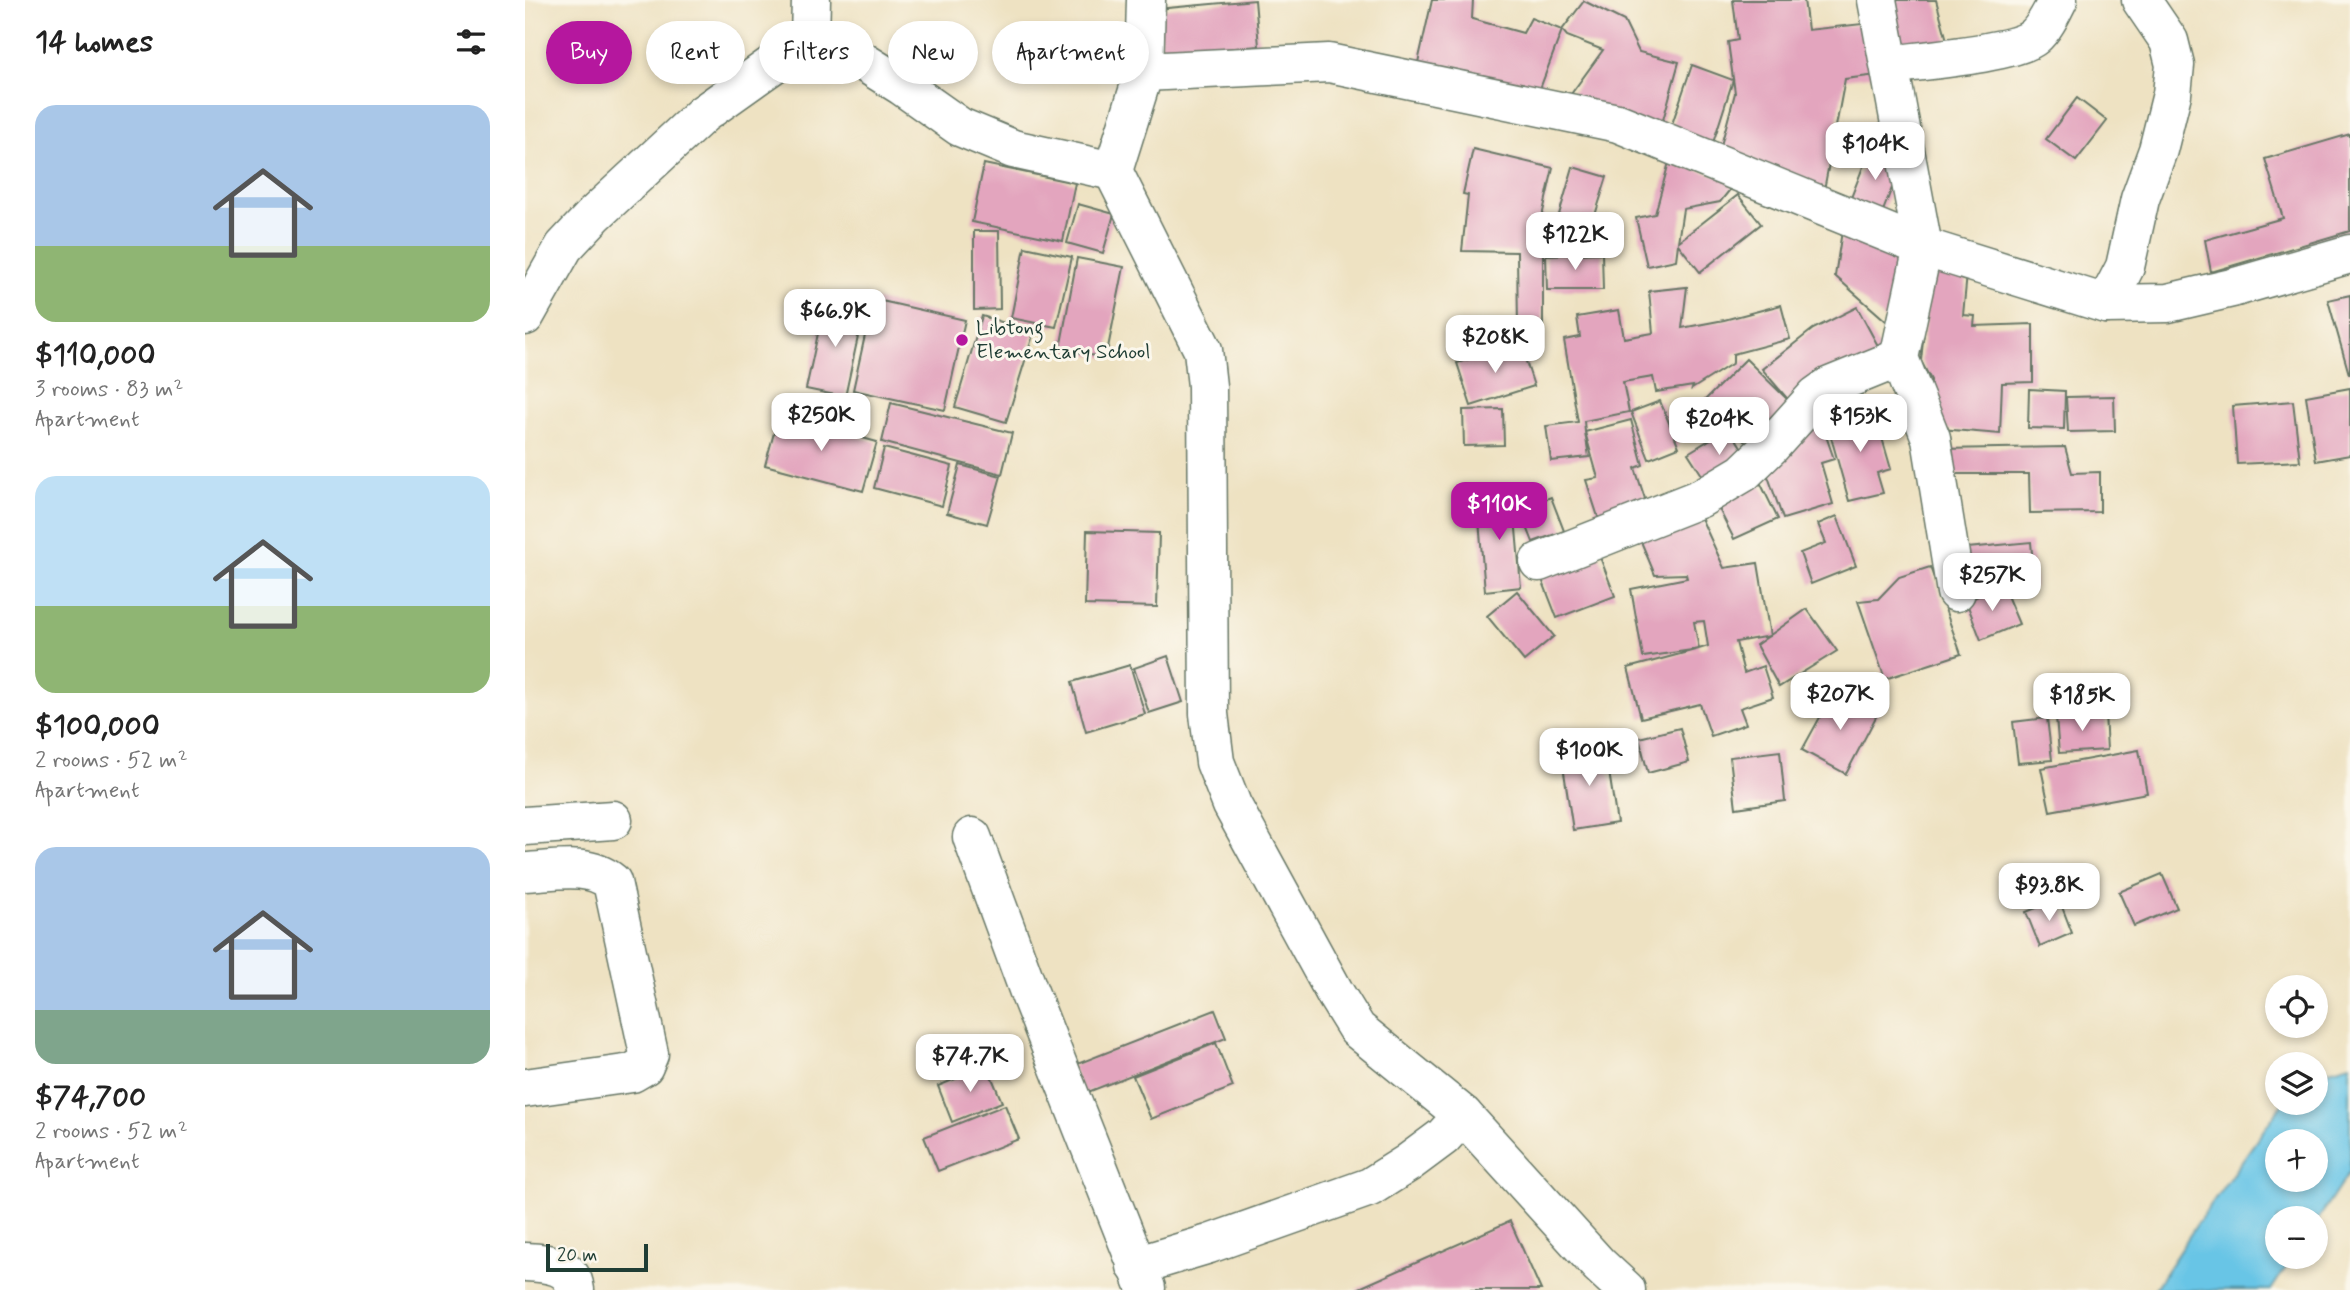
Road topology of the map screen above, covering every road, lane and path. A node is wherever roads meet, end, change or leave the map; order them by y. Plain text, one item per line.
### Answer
1 (811, 0) edge
2 (1146, 0) edge
3 (1877, 0) edge
4 (2057, 0) edge
5 (2141, 0) edge
6 (810, 21) edge
7 (1145, 21) edge
8 (1890, 65) junction
9 (874, 68) edge
10 (1149, 72) edge
11 (759, 74) edge
12 (1140, 84) edge
13 (1113, 172) junction
14 (1923, 247) junction
15 (2350, 254) edge
16 (2106, 304) junction
17 (525, 316) edge
18 (1899, 358) junction
19 (1539, 562) dead end
20 (1956, 592) dead end
21 (613, 820) dead end
22 (525, 826) edge
23 (972, 837) dead end
24 (525, 872) edge
25 (525, 1088) edge
26 (1463, 1115) junction
27 (525, 1262) edge
28 (1142, 1278) edge
29 (575, 1290) edge
30 (1626, 1290) edge

1 - 6 street
2 - 7 street
3 - 8 street
4 - 8 street
5 - 16 street
8 - 14 street
9 - 13 street
10 - 14 street
11 - 17 street
12 - 13 street
13 - 26 street
14 - 16 street
14 - 18 street
15 - 16 street
18 - 19 street
18 - 20 street
21 - 22 street
23 - 28 street
24 - 25 street
26 - 28 street
26 - 30 street
27 - 29 street

